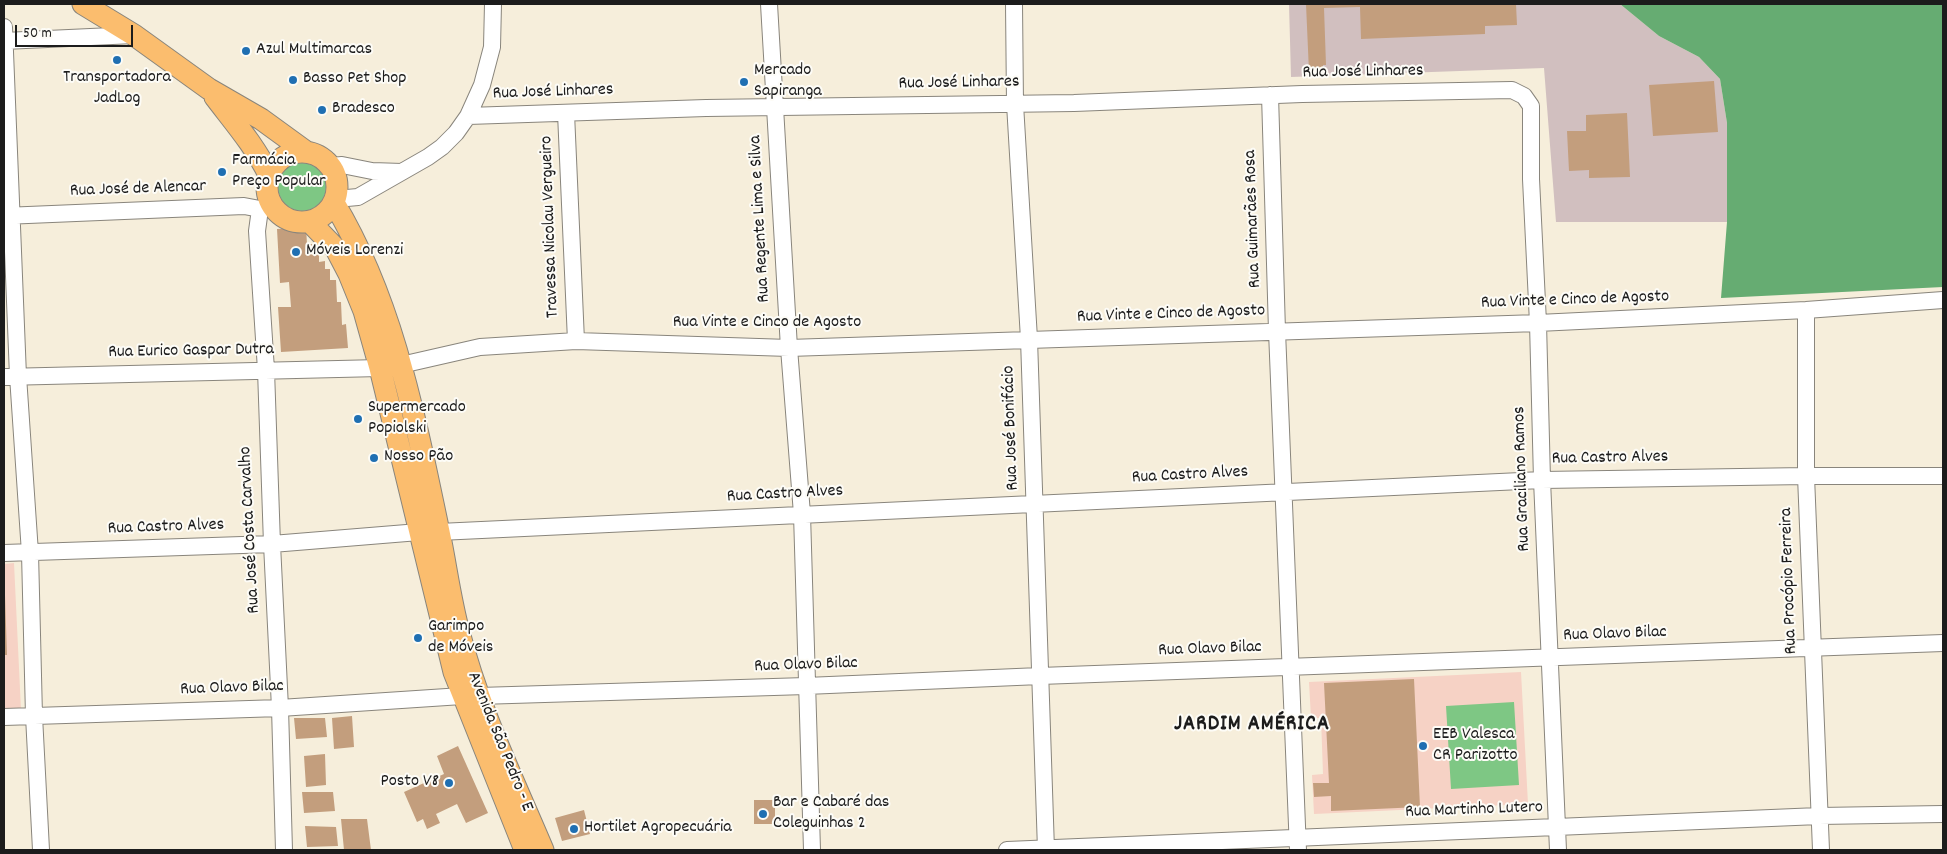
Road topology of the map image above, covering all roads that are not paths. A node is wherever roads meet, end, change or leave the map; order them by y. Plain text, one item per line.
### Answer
1 (83, 4) edge
2 (493, 4) edge
3 (769, 4) edge
4 (1014, 4) edge
5 (4, 27) edge
6 (134, 35) junction
7 (4, 41) edge
8 (209, 89) junction
9 (1270, 95) junction
10 (1015, 104) junction
11 (1531, 106) joint
12 (774, 108) junction
13 (566, 113) junction
14 (468, 116) junction
15 (305, 152) junction
16 (331, 166) junction
17 (402, 172) junction
18 (268, 175) junction
19 (335, 201) junction
20 (264, 204) junction
21 (8, 216) edge
22 (310, 222) junction
23 (1943, 300) edge
24 (1806, 310) junction
25 (1538, 323) junction
26 (1277, 331) junction
27 (1029, 339) junction
28 (576, 341) junction
29 (789, 348) junction
30 (401, 365) junction
31 (380, 368) junction
32 (266, 370) junction
33 (11, 376) edge
34 (1806, 476) junction
35 (1943, 476) edge
36 (1542, 480) junction
37 (1284, 492) junction
38 (1034, 504) junction
39 (802, 514) junction
40 (429, 532) junction
41 (272, 544) junction
42 (30, 552) junction
43 (4, 553) edge
44 (1943, 643) edge
45 (1812, 648) junction
46 (1549, 657) junction
47 (1291, 667) junction
48 (1040, 676) junction
49 (806, 686) junction
50 (471, 696) junction
51 (280, 708) junction
52 (34, 716) junction
53 (4, 717) edge
54 (1943, 814) edge
55 (1819, 816) junction
56 (1556, 827) junction
57 (1298, 844) edge
58 (1046, 849) edge
59 (41, 850) edge
60 (284, 850) edge
61 (525, 850) edge
62 (543, 850) edge
63 (812, 850) edge
64 (1007, 850) edge
65 (1558, 850) edge
66 (1821, 850) edge

1 - 6 main road
2 - 14 street
3 - 12 street, Rua Regente Lima e Silva
4 - 10 street, Rua José Bonifácio
5 - 7 street
6 - 7 street
6 - 8 main road
7 - 21 street
8 - 15 main road
8 - 18 main road
9 - 10 street, Rua José Linhares
9 - 11 street, Rua José Linhares
9 - 26 street, Rua Guimarães Rosa
10 - 12 street, Rua José Linhares
10 - 27 street, Rua José Bonifácio
11 - 25 street, Rua Graciliano Ramos
12 - 13 street, Rua José Linhares
12 - 29 street, Rua Regente Lima e Silva
13 - 14 street, Rua José Linhares
13 - 28 street, Travessa Nicolau Vergueiro
14 - 17 street
15 - 16 main road
15 - 18 main road
16 - 17 street
16 - 19 main road
17 - 19 street
18 - 20 main road
19 - 22 main road
19 - 30 main road, Avenida São Pedro - E
20 - 21 street, Rua José de Alencar
20 - 22 main road
20 - 32 street, Rua José Costa Carvalho
21 - 33 street
22 - 31 main road, Avenida São Pedro - E
23 - 24 street, Rua Vinte e Cinco de Agosto
24 - 25 street, Rua Vinte e Cinco de Agosto
24 - 34 street, Rua Procópio Ferreira
25 - 26 street, Rua Vinte e Cinco de Agosto
25 - 36 street, Rua Graciliano Ramos
26 - 27 street, Rua Vinte e Cinco de Agosto
26 - 37 street, Rua Guimarães Rosa
27 - 29 street, Rua Vinte e Cinco de Agosto
27 - 38 street, Rua José Bonifácio
28 - 29 street, Rua Vinte e Cinco de Agosto
28 - 30 street, Rua Vinte e Cinco de Agosto
29 - 39 street, Rua Regente Lima e Silva
30 - 40 main road, Avenida São Pedro - E
31 - 32 street, Rua Eurico Gaspar Dutra
31 - 40 main road, Avenida São Pedro - E
32 - 33 street, Rua Eurico Gaspar Dutra
32 - 41 street, Rua José Costa Carvalho
33 - 42 street
34 - 35 street, Rua Castro Alves
34 - 36 street, Rua Castro Alves
34 - 45 street, Rua Procópio Ferreira
36 - 37 street, Rua Castro Alves
36 - 46 street, Rua Graciliano Ramos
37 - 38 street, Rua Castro Alves
37 - 47 street, Rua Guimarães Rosa
38 - 39 street, Rua Castro Alves
38 - 48 street, Rua José Bonifácio
39 - 40 street, Rua Castro Alves
39 - 49 street, Rua Regente Lima e Silva
40 - 41 street, Rua Castro Alves
40 - 50 main road, Avenida São Pedro - E
41 - 42 street, Rua Castro Alves
41 - 51 street, Rua José Costa Carvalho
42 - 43 street, Rua Castro Alves
42 - 52 street
44 - 45 street, Rua Olavo Bilac
45 - 46 street, Rua Olavo Bilac
45 - 55 street, Rua Procópio Ferreira
46 - 47 street, Rua Olavo Bilac
46 - 56 street, Rua Graciliano Ramos
47 - 48 street, Rua Olavo Bilac
47 - 57 street, Rua Guimarães Rosa
48 - 49 street, Rua Olavo Bilac
48 - 58 street, Rua José Bonifácio
49 - 50 street, Rua Olavo Bilac
49 - 63 street, Rua Regente Lima e Silva
50 - 51 street, Rua Olavo Bilac
50 - 61 main road, Avenida São Pedro - E
50 - 62 main road, Avenida São Pedro - E
51 - 52 street, Rua Olavo Bilac
51 - 60 street, Rua José Costa Carvalho
52 - 53 street, Rua Olavo Bilac
52 - 59 street
54 - 55 street, Rua Martinho Lutero
55 - 56 street, Rua Martinho Lutero
55 - 66 street, Rua Procópio Ferreira
56 - 57 street, Rua Martinho Lutero
56 - 65 street, Rua Graciliano Ramos
57 - 58 street, Rua Martinho Lutero
58 - 64 street, Rua Martinho Lutero

